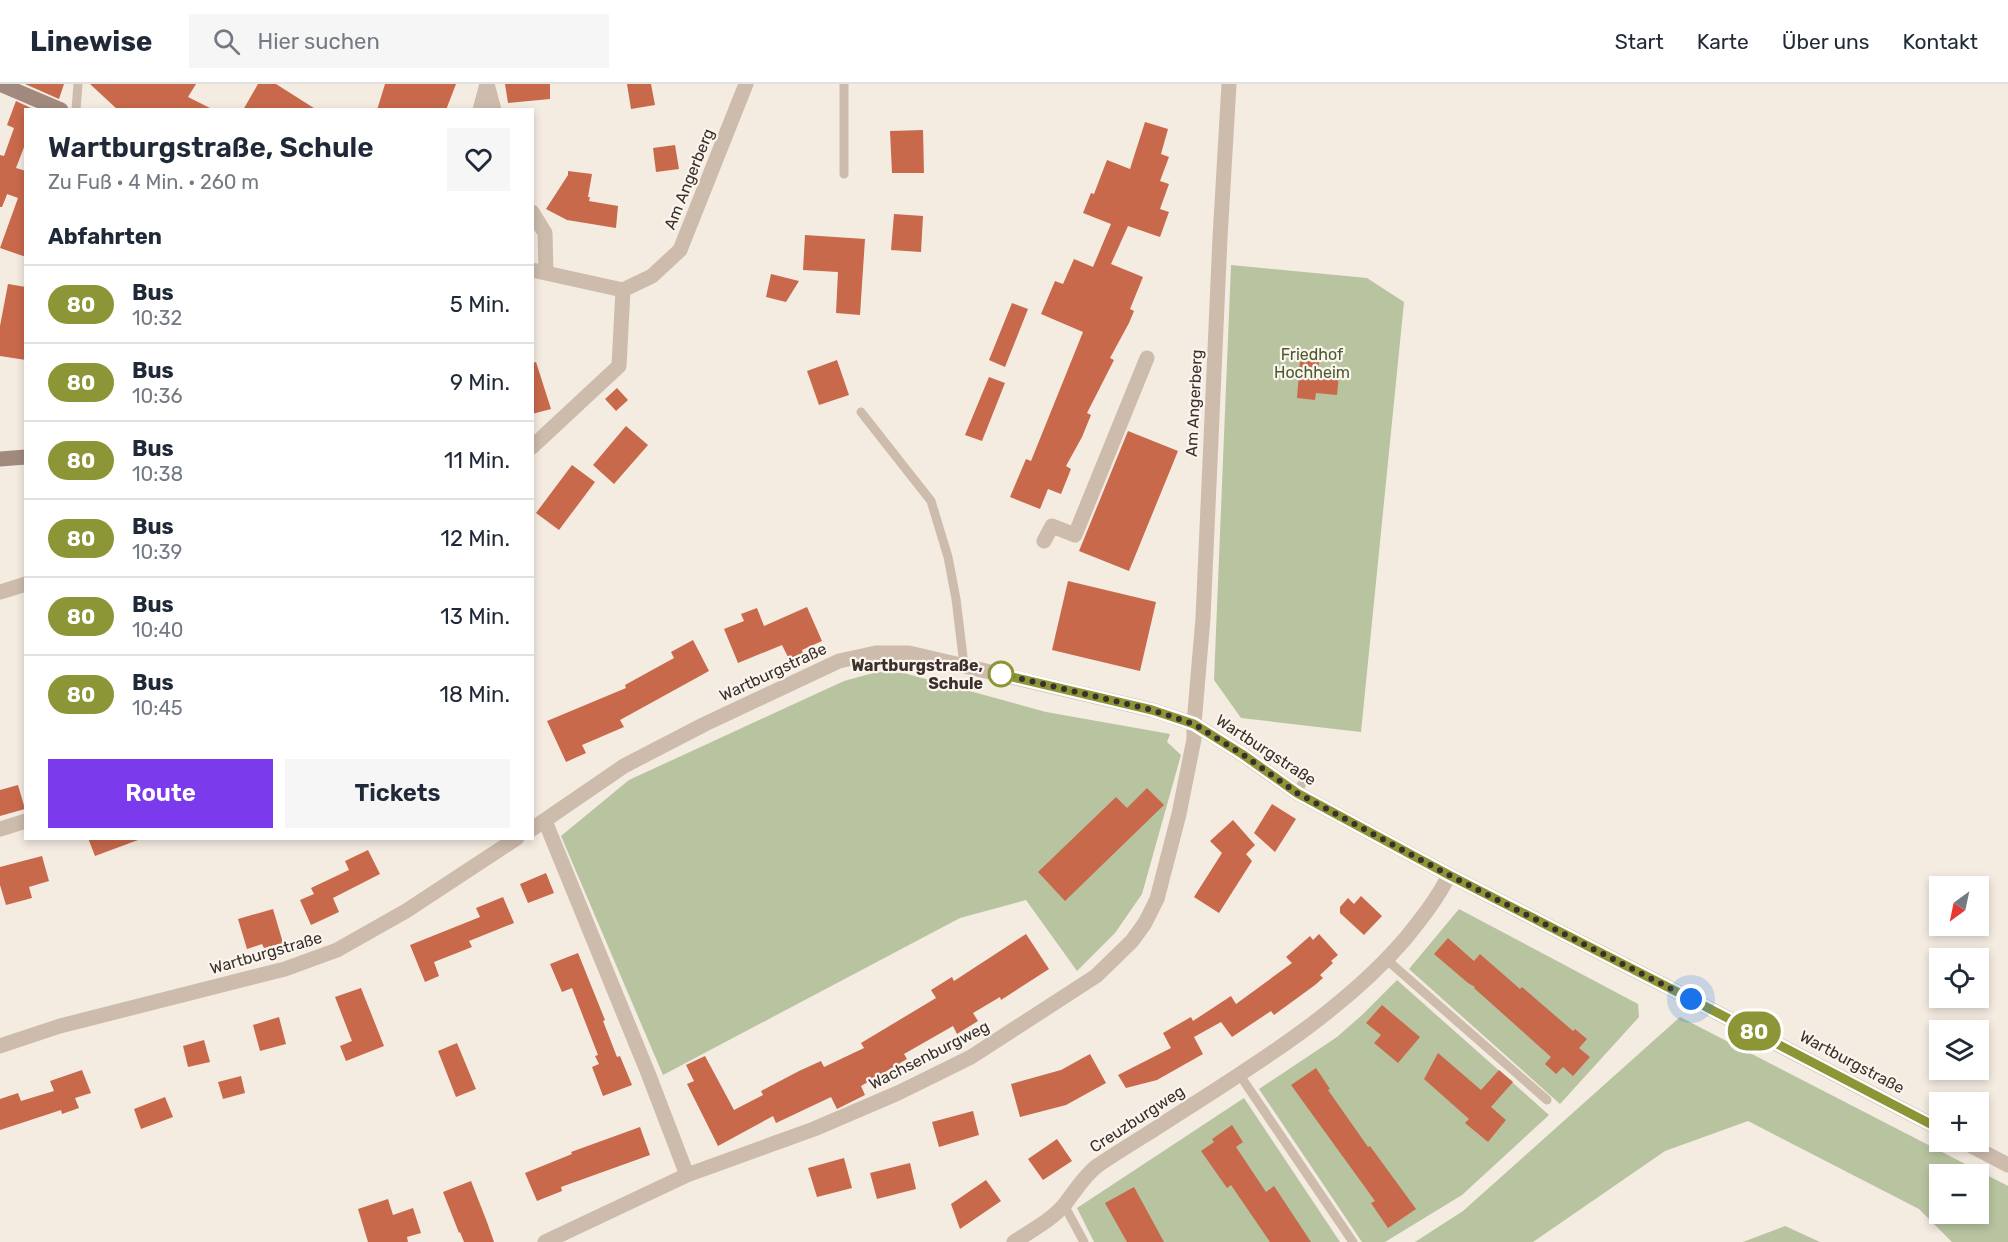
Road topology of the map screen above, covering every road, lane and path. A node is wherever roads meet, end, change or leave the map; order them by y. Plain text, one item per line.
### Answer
1 (0, 84) edge
2 (78, 84) edge
3 (487, 84) edge
4 (746, 84) edge
5 (844, 84) edge
6 (1229, 84) edge
7 (56, 108) edge
8 (76, 108) edge
9 (481, 108) edge
10 (493, 108) edge
11 (844, 174) dead end
12 (534, 215) edge
13 (539, 272) edge
14 (623, 290) junction
15 (1148, 358) dead end
16 (861, 412) dead end
17 (534, 445) edge
18 (24, 457) edge
19 (0, 459) edge
20 (1044, 541) dead end
21 (24, 585) edge
22 (0, 592) edge
23 (964, 665) junction
24 (1194, 724) junction
25 (1306, 776) dead end
26 (1297, 793) junction
27 (24, 822) edge
28 (539, 825) edge
29 (0, 829) edge
30 (514, 840) edge
31 (1449, 875) junction
32 (1386, 960) junction
33 (0, 1046) edge
34 (1239, 1074) junction
35 (1547, 1100) dead end
36 (1929, 1123) edge
37 (1983, 1152) edge
38 (2008, 1165) edge
39 (687, 1175) junction
40 (1064, 1205) junction
41 (545, 1242) edge
42 (1014, 1242) edge
43 (1084, 1242) edge
44 (1353, 1242) edge

1 - 7 street
2 - 8 lane
3 - 9 street
3 - 10 street
4 - 14 street, Am Angerberg
5 - 11 lane
6 - 24 street, Am Angerberg
12 - 13 street
13 - 14 street
14 - 17 street
15 - 20 street
16 - 23 lane
18 - 19 street
21 - 22 street
23 - 24 street, Wartburgstraße
23 - 28 street, Wartburgstraße
24 - 26 street, Wartburgstraße
24 - 39 street, Wachsenburgweg
25 - 26 lane
26 - 31 street, Wartburgstraße
27 - 29 street
28 - 39 street, Wartburgstraße
30 - 33 street, Wartburgstraße
31 - 32 street, Creuzburgweg
31 - 36 street, Wartburgstraße
32 - 34 street, Creuzburgweg
32 - 35 lane
34 - 40 street, Creuzburgweg
34 - 44 lane
37 - 38 street
39 - 41 street, Wachsenburgweg
40 - 42 street, Creuzburgweg
40 - 43 lane

